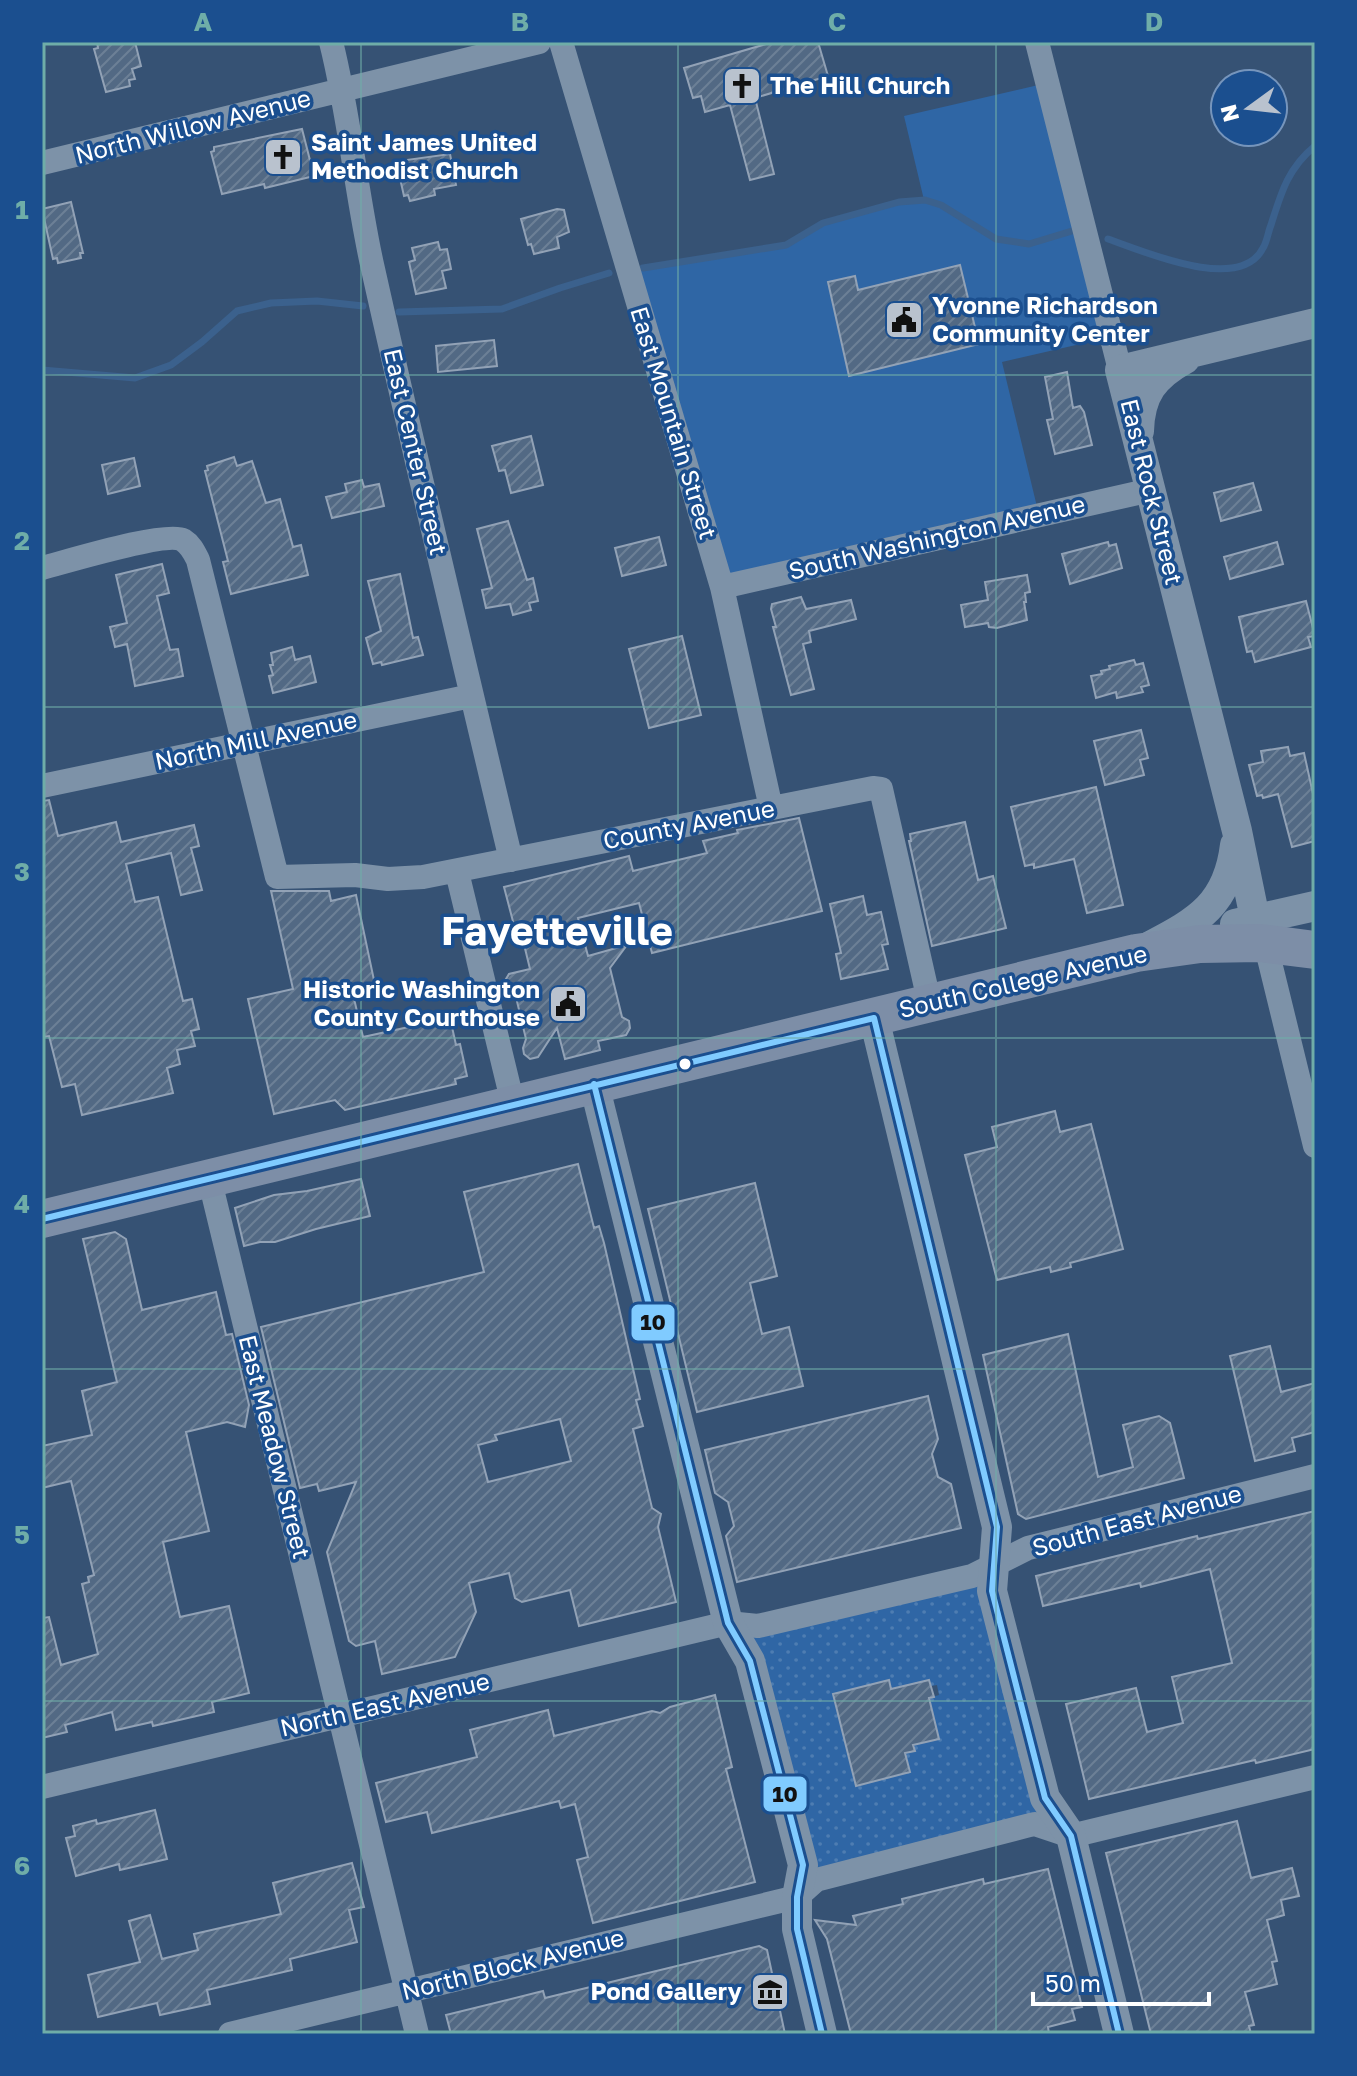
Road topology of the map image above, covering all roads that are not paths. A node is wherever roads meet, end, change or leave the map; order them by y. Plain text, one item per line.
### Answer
1 (331, 42) edge
2 (539, 42) edge
3 (561, 42) edge
4 (1037, 42) edge
5 (344, 90) junction
6 (42, 163) edge
7 (1315, 323) edge
8 (1202, 350) junction
9 (1120, 370) junction
10 (1138, 441) junction
11 (1151, 490) junction
12 (42, 568) edge
13 (722, 587) junction
14 (471, 696) junction
15 (244, 744) junction
16 (42, 786) edge
17 (771, 808) junction
18 (1237, 831) junction
19 (511, 860) junction
20 (457, 872) junction
21 (1315, 906) edge
22 (1260, 934) junction
23 (1315, 950) edge
24 (1136, 953) junction
25 (930, 1005) junction
26 (874, 1018) junction
27 (594, 1084) junction
28 (513, 1104) junction
29 (1315, 1146) edge
30 (209, 1177) junction
31 (42, 1219) edge
32 (1315, 1476) edge
33 (993, 1566) junction
34 (728, 1623) junction
35 (338, 1717) junction
36 (1315, 1777) edge
37 (42, 1787) edge
38 (1071, 1836) junction
39 (797, 1897) junction
40 (406, 1990) junction
41 (230, 2034) edge
42 (417, 2034) edge
43 (822, 2034) edge
44 (1119, 2034) edge

1 - 5 street, East Center Street
2 - 5 street, North Willow Avenue
3 - 13 street, East Mountain Street
4 - 9 street, East Rock Street
5 - 6 street, North Willow Avenue
5 - 14 street, East Center Street
7 - 8 street
8 - 9 street
8 - 10 street
9 - 10 street, East Rock Street
10 - 11 street, East Rock Street
11 - 13 street, South Washington Avenue
11 - 18 street, East Rock Street
12 - 15 street
13 - 17 street, East Mountain Street
14 - 15 street, North Mill Avenue
14 - 19 street, East Center Street
15 - 16 street, North Mill Avenue
15 - 20 street, County Avenue
17 - 19 street, County Avenue
17 - 25 street, County Avenue
18 - 22 street, East Rock Street
18 - 24 street
19 - 20 street, County Avenue
20 - 28 street
21 - 22 street
22 - 23 main road, South College Avenue
22 - 24 main road, South College Avenue
22 - 29 street, East Rock Street
24 - 25 main road, South College Avenue
25 - 26 main road, South College Avenue
26 - 27 main road, South College Avenue
26 - 33 street
27 - 28 main road, South College Avenue
27 - 34 street
28 - 30 main road, South College Avenue
30 - 31 main road, South College Avenue
30 - 35 street, East Meadow Street
32 - 33 street, South East Avenue
33 - 34 street, South East Avenue
33 - 38 street
34 - 35 street, North East Avenue
34 - 39 street
35 - 37 street, North East Avenue
35 - 40 street, East Meadow Street
36 - 38 street
38 - 39 street, North Block Avenue
38 - 44 street
39 - 40 street, North Block Avenue
39 - 43 street
40 - 41 street, North Block Avenue
40 - 42 street, East Meadow Street

